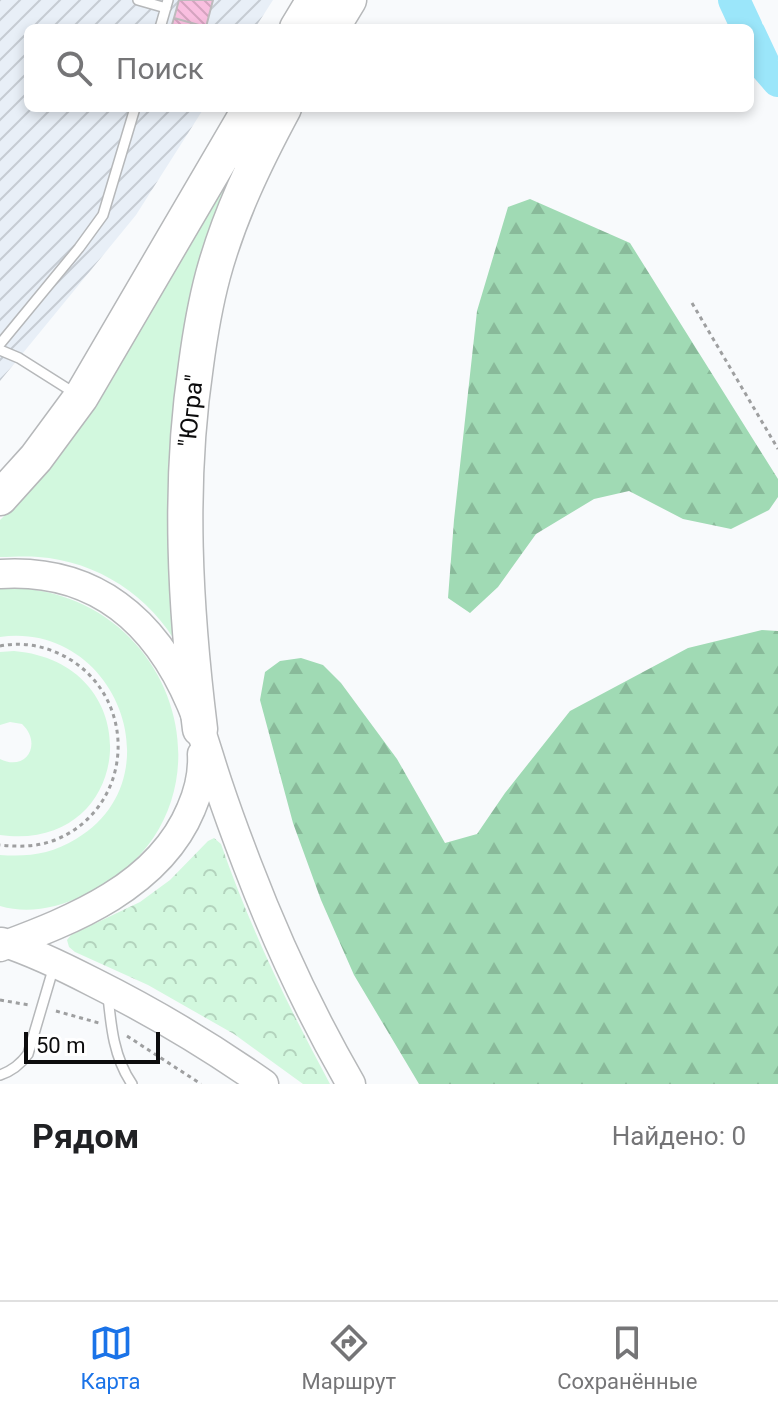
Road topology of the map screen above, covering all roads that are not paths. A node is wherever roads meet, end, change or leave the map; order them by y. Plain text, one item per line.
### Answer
1 (138, 0) edge
2 (314, 0) edge
3 (349, 0) edge
4 (167, 4) edge
5 (161, 24) edge
6 (299, 24) edge
7 (334, 24) edge
8 (134, 112) edge
9 (248, 112) edge
10 (282, 112) edge
11 (0, 344) edge
12 (0, 350) edge
13 (81, 397) junction
14 (0, 498) edge
15 (0, 574) edge
16 (200, 729) junction
17 (3, 944) edge
18 (55, 963) junction
19 (107, 989) junction
20 (0, 1075) edge
21 (132, 1084) edge
22 (264, 1084) edge
23 (351, 1084) edge

1 - 4 lane
2 - 6 highway
3 - 7 highway
4 - 5 lane
8 - 11 lane
9 - 13 highway
10 - 16 highway, "Югра"
12 - 13 lane
13 - 14 highway
15 - 16 main road
16 - 17 main road
16 - 23 main road
17 - 18 main road
18 - 19 main road
18 - 20 lane
19 - 21 lane
19 - 22 main road

